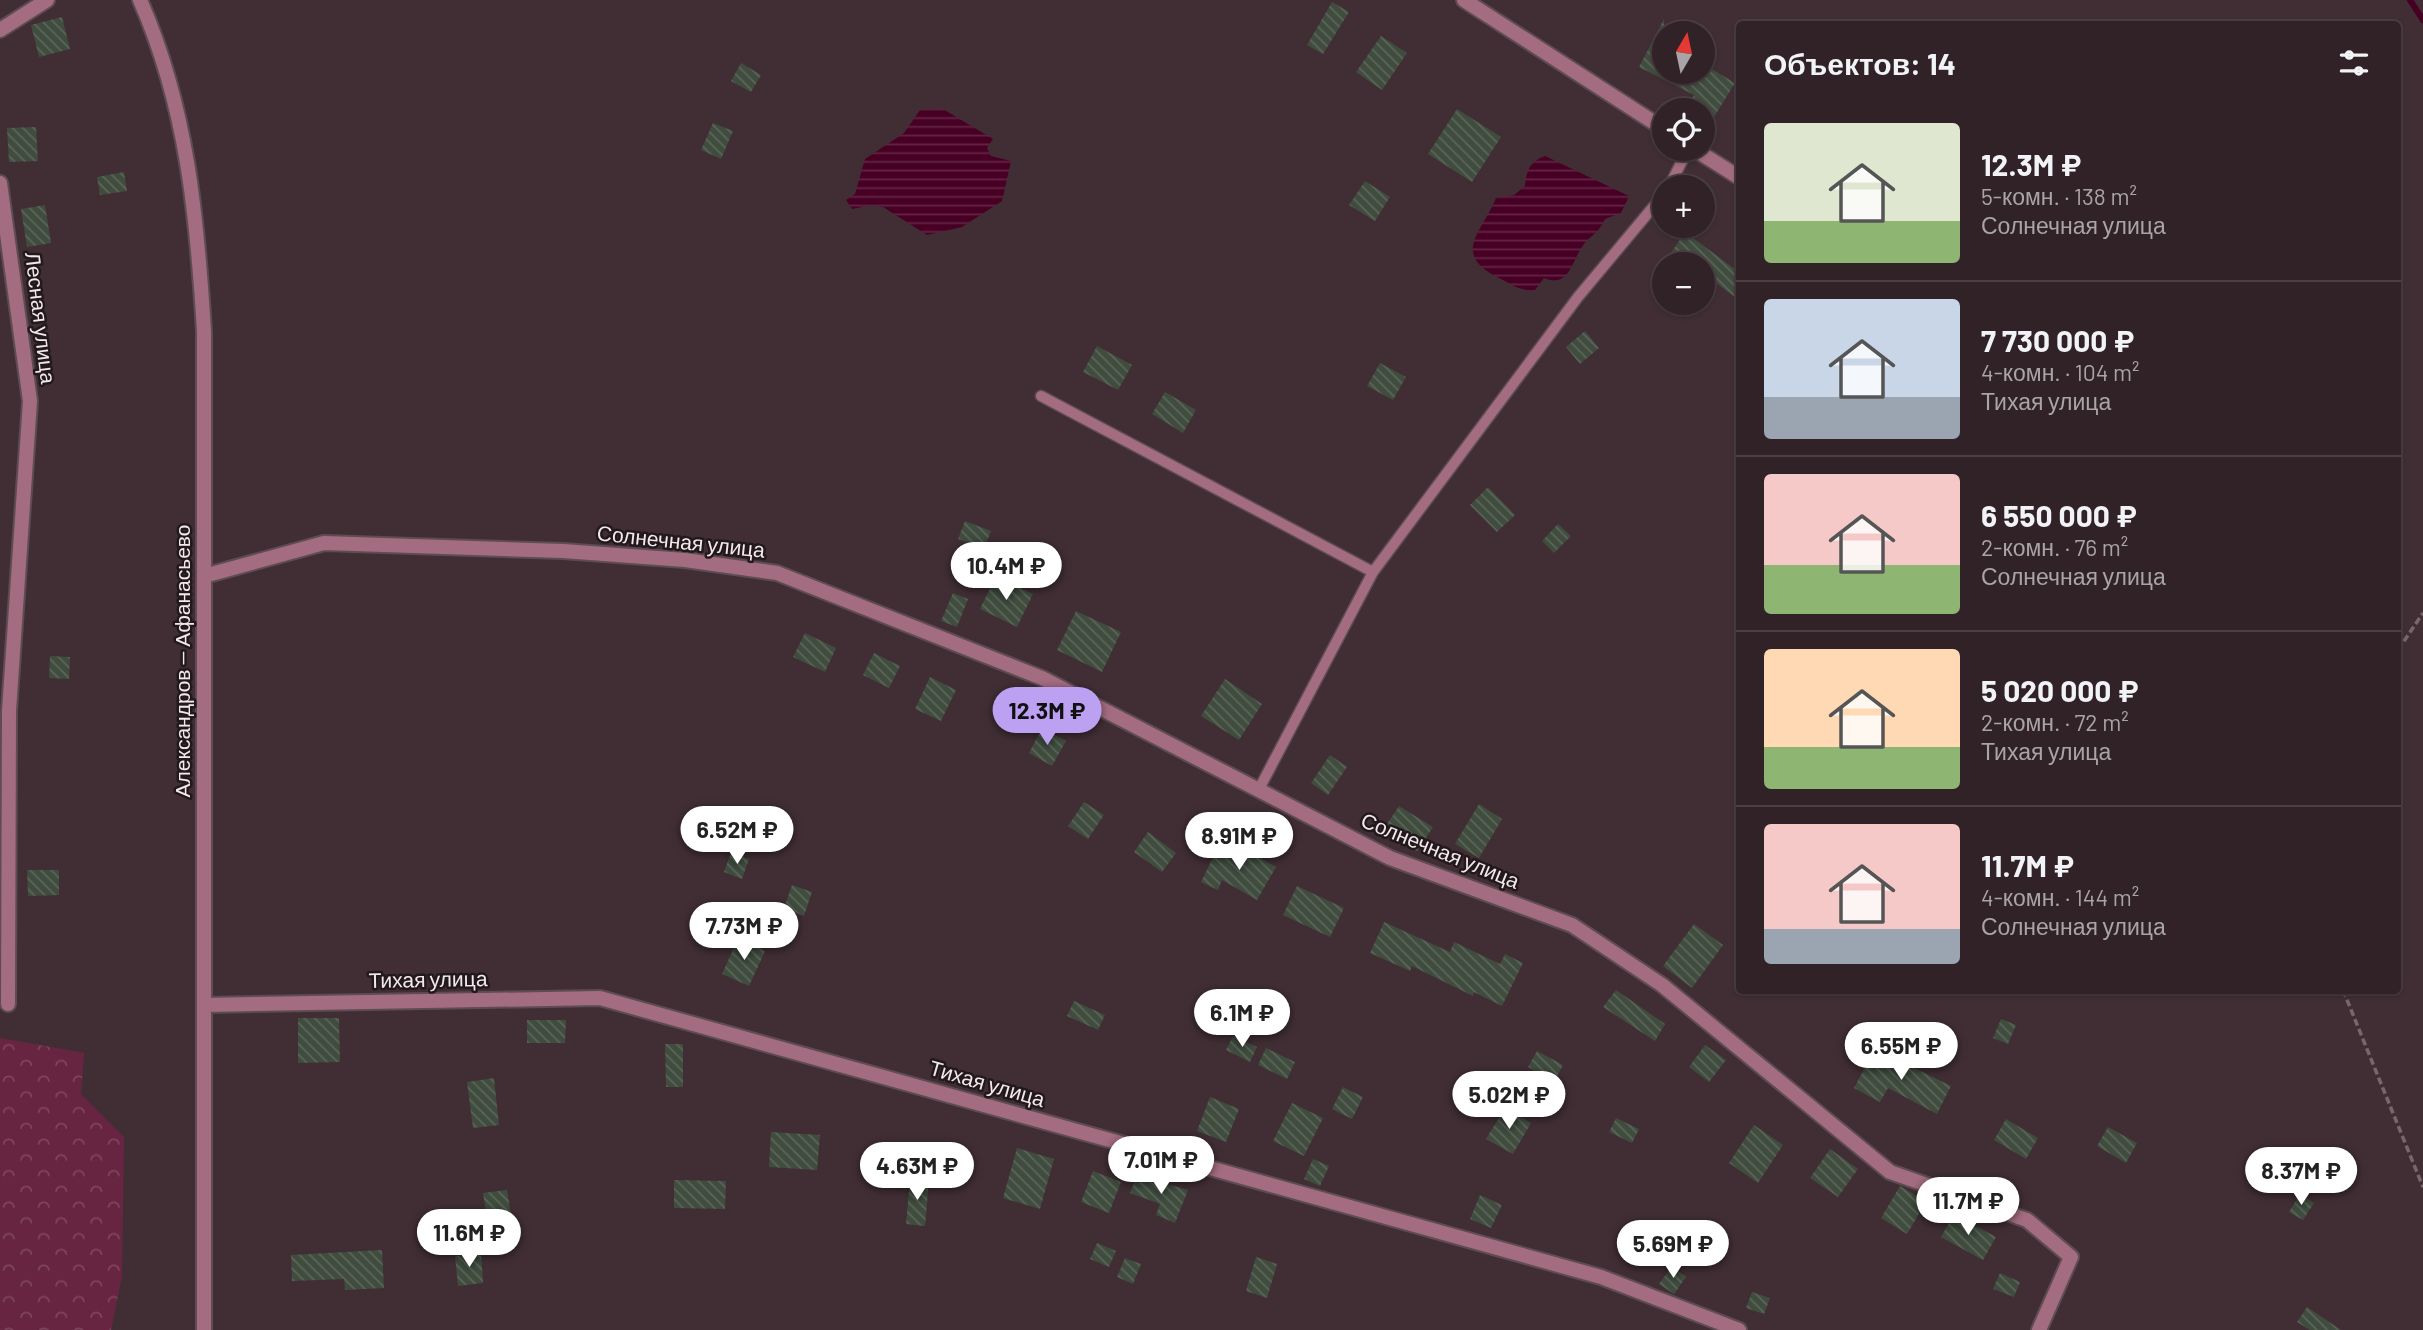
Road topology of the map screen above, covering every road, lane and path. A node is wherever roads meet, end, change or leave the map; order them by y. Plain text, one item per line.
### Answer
1 (47, 0) edge
2 (140, 0) edge
3 (1464, 0) edge
4 (0, 30) edge
5 (1652, 121) edge
6 (1713, 161) edge
7 (1736, 175) edge
8 (0, 183) edge
9 (1652, 208) edge
10 (1041, 396) dead end
11 (1373, 572) junction
12 (204, 576) junction
13 (2423, 613) edge
14 (2401, 646) edge
15 (1258, 791) junction
16 (2345, 994) edge
17 (8, 1004) dead end
18 (204, 1005) junction
19 (2423, 1187) edge
20 (204, 1330) edge
21 (1739, 1330) edge
22 (2039, 1330) edge

1 - 4 street
2 - 12 street, Александров — Афанасьево
3 - 5 street
6 - 7 street
8 - 17 street, Лесная улица
9 - 11 lane
10 - 11 lane
11 - 15 lane
12 - 15 street, Солнечная улица
12 - 18 street, Александров — Афанасьево
13 - 14 path
15 - 22 street, Солнечная улица
16 - 19 path
18 - 20 street, Александров — Афанасьево
18 - 21 street, Тихая улица

